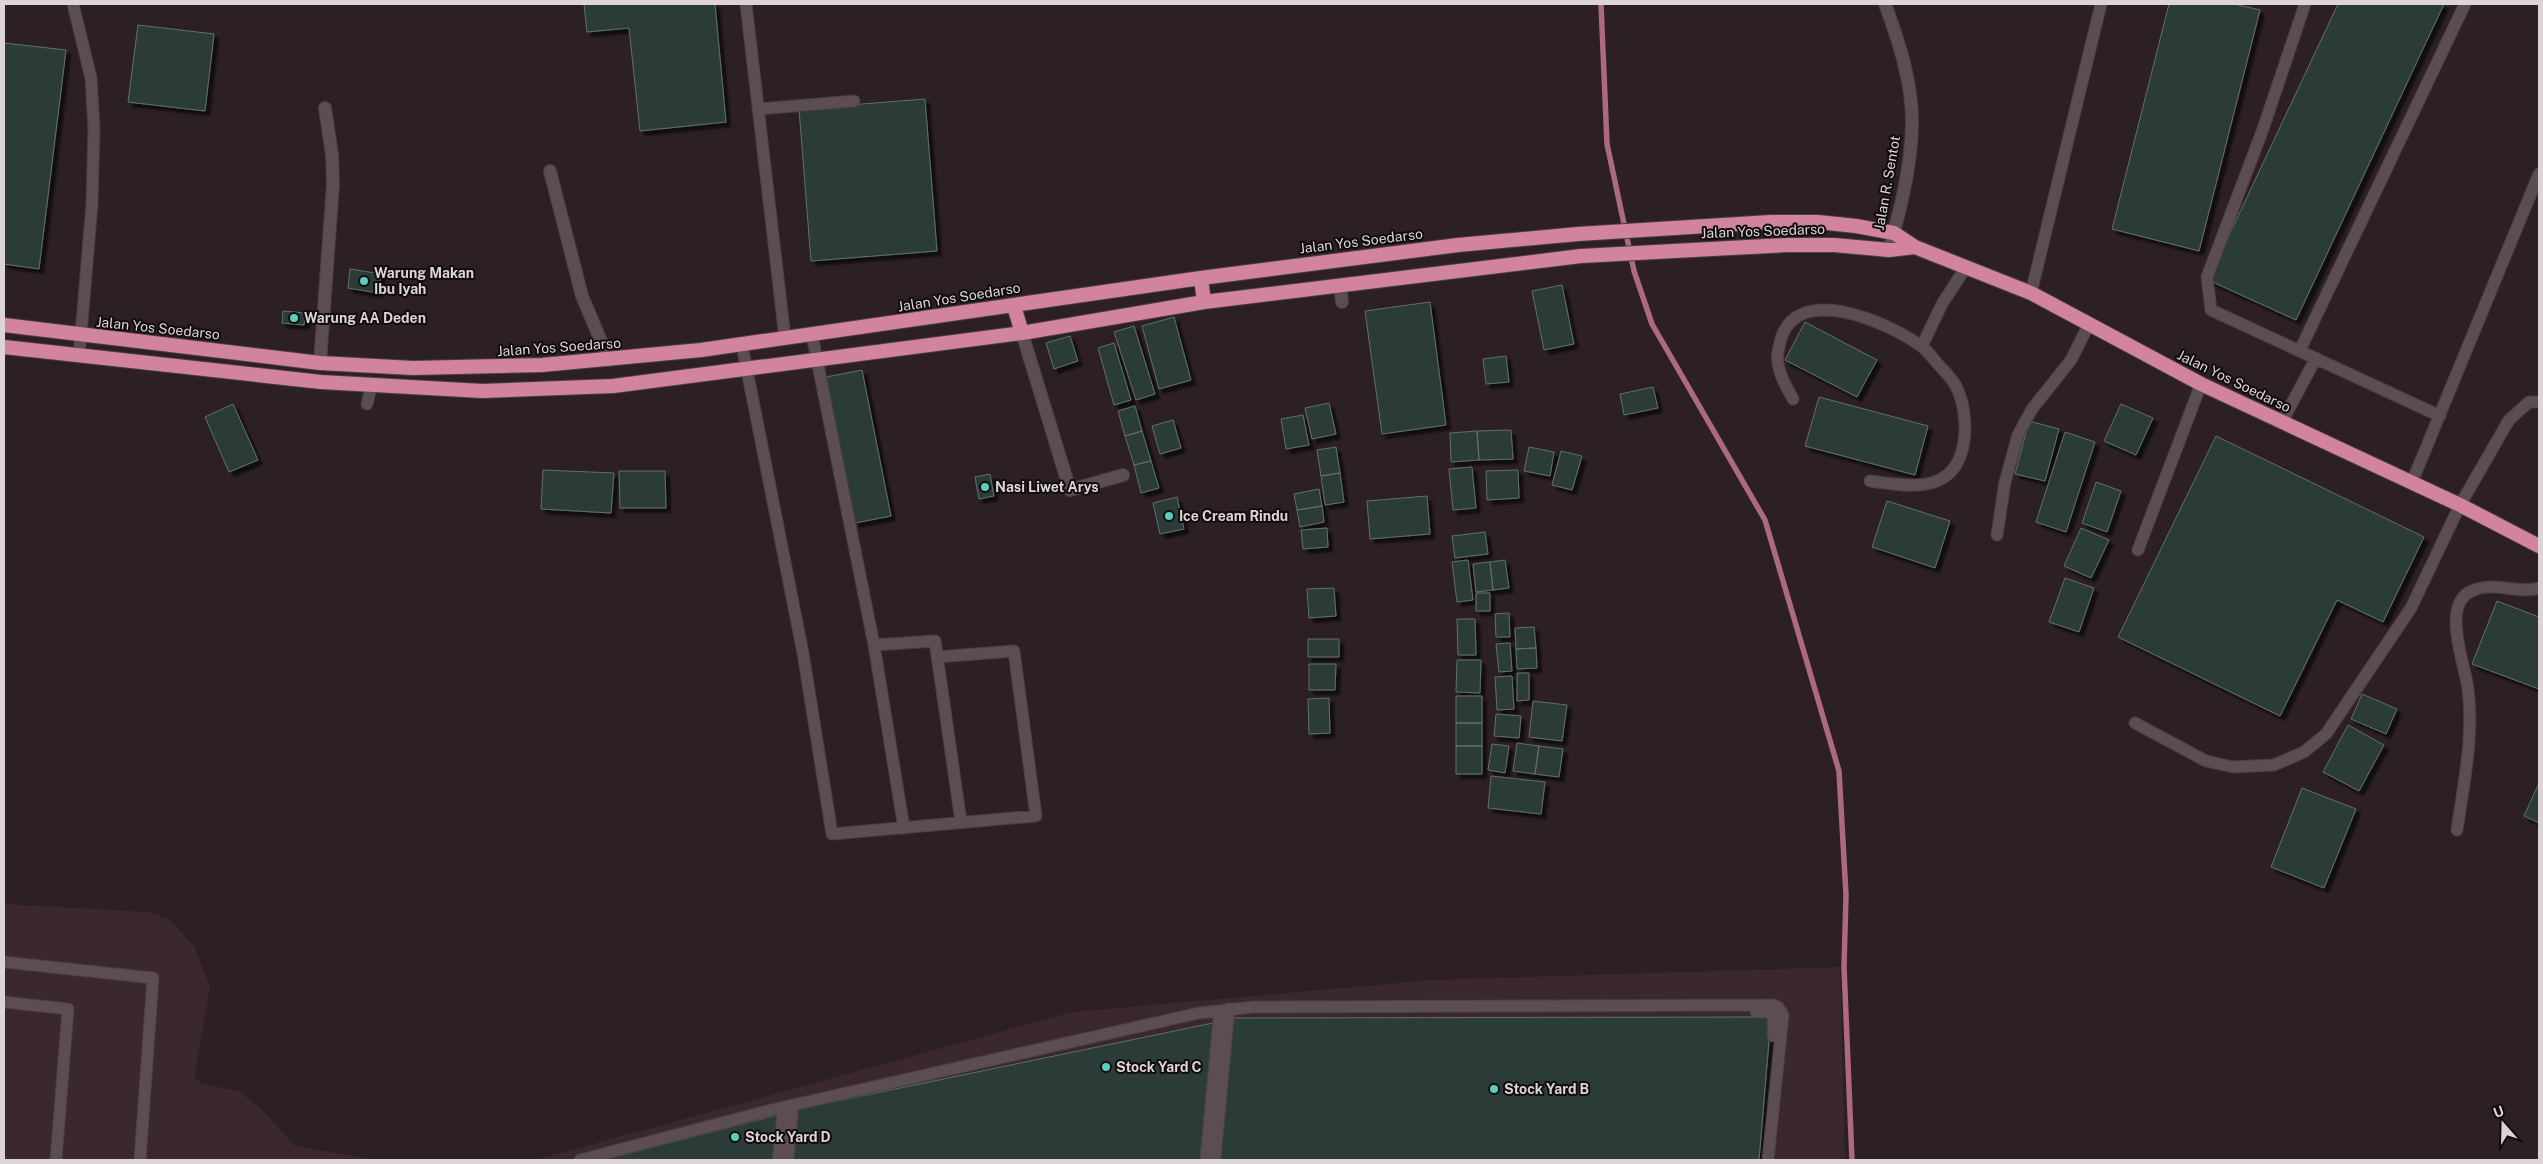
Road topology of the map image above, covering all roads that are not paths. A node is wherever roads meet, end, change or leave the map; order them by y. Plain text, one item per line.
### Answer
1 (73, 4) edge
2 (746, 4) edge
3 (1884, 4) edge
4 (2101, 4) edge
5 (2305, 4) edge
6 (2465, 4) edge
7 (854, 101) dead end
8 (325, 108) dead end
9 (758, 109) junction
10 (550, 171) dead end
11 (2539, 174) edge
12 (1894, 233) junction
13 (1914, 247) junction
14 (1889, 250) junction
15 (1966, 267) junction
16 (1201, 278) junction
17 (1340, 285) junction
18 (2031, 293) junction
19 (1204, 302) junction
20 (1342, 302) dead end
21 (1014, 306) junction
22 (2089, 324) junction
23 (4, 325) edge
24 (1022, 333) junction
25 (812, 335) junction
26 (81, 336) junction
27 (785, 338) junction
28 (742, 345) junction
29 (1922, 346) junction
30 (4, 347) edge
31 (2300, 350) junction
32 (233, 353) junction
33 (79, 357) junction
34 (2316, 358) junction
35 (815, 359) junction
36 (609, 360) junction
37 (320, 363) junction
38 (748, 370) junction
39 (233, 372) junction
40 (372, 384) junction
41 (2201, 384) junction
42 (1793, 399) dead end
43 (2539, 402) edge
44 (368, 404) dead end
45 (2440, 416) junction
46 (2282, 422) junction
47 (1123, 475) dead end
48 (1870, 481) dead end
49 (2412, 482) junction
50 (2460, 505) junction
51 (1997, 534) dead end
52 (2539, 546) edge
53 (2138, 550) dead end
54 (2539, 588) edge
55 (874, 645) junction
56 (937, 657) junction
57 (2135, 723) dead end
58 (961, 822) junction
59 (904, 828) junction
60 (2457, 830) dead end
61 (4, 964) edge
62 (4, 1002) edge
63 (1225, 1015) junction
64 (789, 1109) junction
65 (56, 1160) edge
66 (136, 1160) edge
67 (140, 1160) edge
68 (580, 1160) edge
69 (593, 1160) edge
70 (778, 1160) edge
71 (788, 1160) edge
72 (1206, 1160) edge
73 (1216, 1160) edge
74 (1762, 1160) edge
75 (1768, 1160) edge

1 - 26 lane
2 - 9 lane
3 - 12 street, Jalan R. Sentot
4 - 18 lane
5 - 31 lane
6 - 31 lane
7 - 9 lane
8 - 37 street
9 - 27 lane
10 - 36 street
11 - 45 lane
12 - 13 highway, Jalan Yos Soedarso
12 - 14 street, Jalan R. Sentot
12 - 16 highway, Jalan Yos Soedarso
13 - 14 highway, Jalan Yos Soedarso
13 - 15 highway, Jalan Yos Soedarso
14 - 17 highway, Jalan Yos Soedarso
15 - 18 highway, Jalan Yos Soedarso
15 - 29 lane
16 - 19 highway
16 - 21 highway, Jalan Yos Soedarso
17 - 19 highway, Jalan Yos Soedarso
17 - 20 street
18 - 22 highway, Jalan Yos Soedarso
19 - 24 highway, Jalan Yos Soedarso
21 - 24 highway
21 - 25 highway, Jalan Yos Soedarso
22 - 41 highway, Jalan Yos Soedarso
22 - 51 lane
23 - 26 highway, Jalan Yos Soedarso
24 - 35 highway, Jalan Yos Soedarso
24 - 47 street
25 - 27 highway, Jalan Yos Soedarso
25 - 35 lane
26 - 32 highway, Jalan Yos Soedarso
26 - 33 lane
27 - 28 highway, Jalan Yos Soedarso
28 - 36 highway, Jalan Yos Soedarso
28 - 38 lane
29 - 42 lane
29 - 48 lane
30 - 33 highway, Jalan Yos Soedarso
31 - 34 lane
32 - 37 highway, Jalan Yos Soedarso
32 - 39 highway
33 - 39 highway, Jalan Yos Soedarso
34 - 45 lane
34 - 46 lane
35 - 38 highway, Jalan Yos Soedarso
35 - 55 lane
36 - 37 highway, Jalan Yos Soedarso
38 - 40 highway, Jalan Yos Soedarso
38 - 59 lane
39 - 40 highway, Jalan Yos Soedarso
40 - 44 lane
41 - 46 highway, Jalan Yos Soedarso
41 - 53 lane
43 - 50 lane
45 - 49 lane
46 - 49 highway, Jalan Yos Soedarso
49 - 50 highway, Jalan Yos Soedarso
50 - 52 highway, Jalan Yos Soedarso
50 - 57 lane
54 - 60 lane
55 - 56 lane
55 - 59 lane
56 - 58 lane
56 - 58 lane
58 - 59 lane
61 - 66 lane
61 - 67 lane
62 - 65 lane
63 - 64 lane
63 - 72 lane
63 - 73 lane
63 - 74 lane
63 - 75 lane
64 - 68 lane
64 - 69 lane
64 - 70 lane
64 - 71 lane

